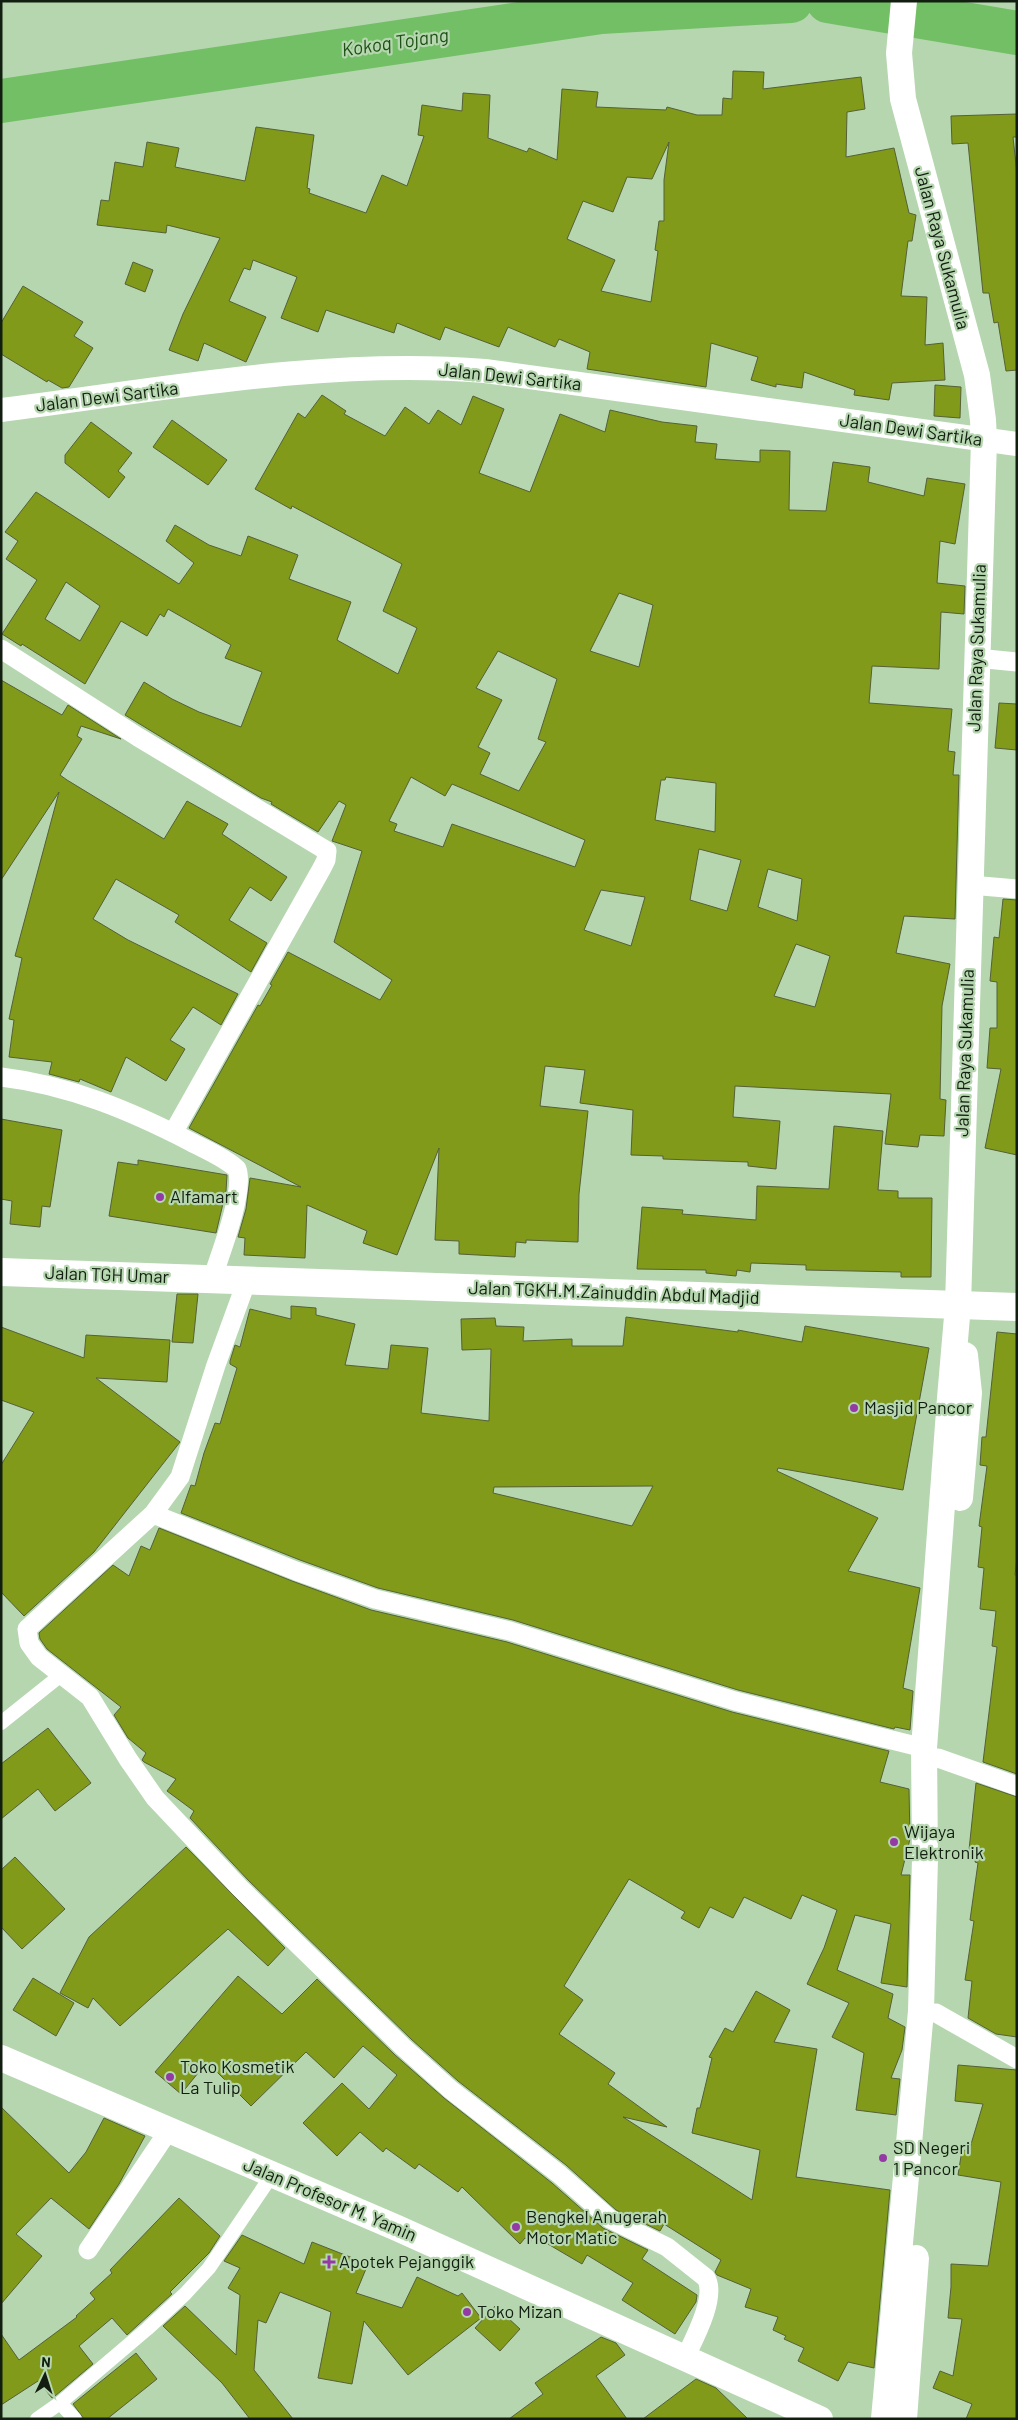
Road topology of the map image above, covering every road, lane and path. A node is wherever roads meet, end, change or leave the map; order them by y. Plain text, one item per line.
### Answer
1 (904, 1) edge
2 (1, 410) edge
3 (984, 440) junction
4 (1017, 444) edge
5 (1, 649) edge
6 (976, 658) junction
7 (1017, 662) edge
8 (970, 885) junction
9 (1017, 889) edge
10 (1, 1077) edge
11 (173, 1133) junction
12 (1, 1272) edge
13 (212, 1279) junction
14 (247, 1280) junction
15 (958, 1305) junction
16 (1017, 1307) edge
17 (153, 1514) junction
18 (62, 1675) junction
19 (1, 1723) edge
20 (931, 1753) junction
21 (1017, 1786) edge
22 (934, 1858) junction
23 (936, 2013) junction
24 (1, 2058) edge
25 (1017, 2059) edge
26 (169, 2130) junction
27 (272, 2175) junction
28 (88, 2250) dead end
29 (686, 2358) junction
30 (60, 2403) junction
31 (37, 2419) edge
32 (75, 2419) edge
33 (820, 2419) edge
34 (884, 2419) edge
35 (904, 2419) edge

1 - 3 main road, Jalan Raya Sukamulia
2 - 3 street, Jalan Dewi Sartika
3 - 4 street, Jalan Dewi Sartika
3 - 6 main road, Jalan Raya Sukamulia
5 - 11 street
6 - 7 street
6 - 8 main road, Jalan Raya Sukamulia
8 - 9 street
8 - 15 main road, Jalan Raya Sukamulia
10 - 11 street
11 - 13 street
12 - 13 main road, Jalan TGH Umar
13 - 14 main road, Jalan TGKH.M.Zainuddin Abdul Madjid
14 - 15 main road, Jalan TGKH.M.Zainuddin Abdul Madjid
14 - 17 street
15 - 16 main road, Jalan TGKH.M.Zainuddin Abdul Madjid
15 - 20 main road, Jalan Raya Sukamulia
17 - 18 street
17 - 20 street
18 - 19 street
18 - 29 street
20 - 21 street
20 - 22 main road, Jalan Raya Sukamulia
22 - 23 main road
22 - 34 main road
23 - 25 street
23 - 35 main road
24 - 26 main road, Jalan Profesor M. Yamin
26 - 27 main road, Jalan Profesor M. Yamin
26 - 28 street
27 - 29 main road, Jalan Profesor M. Yamin
27 - 30 street
29 - 33 main road, Jalan Profesor M. Yamin
30 - 31 street
30 - 32 street

